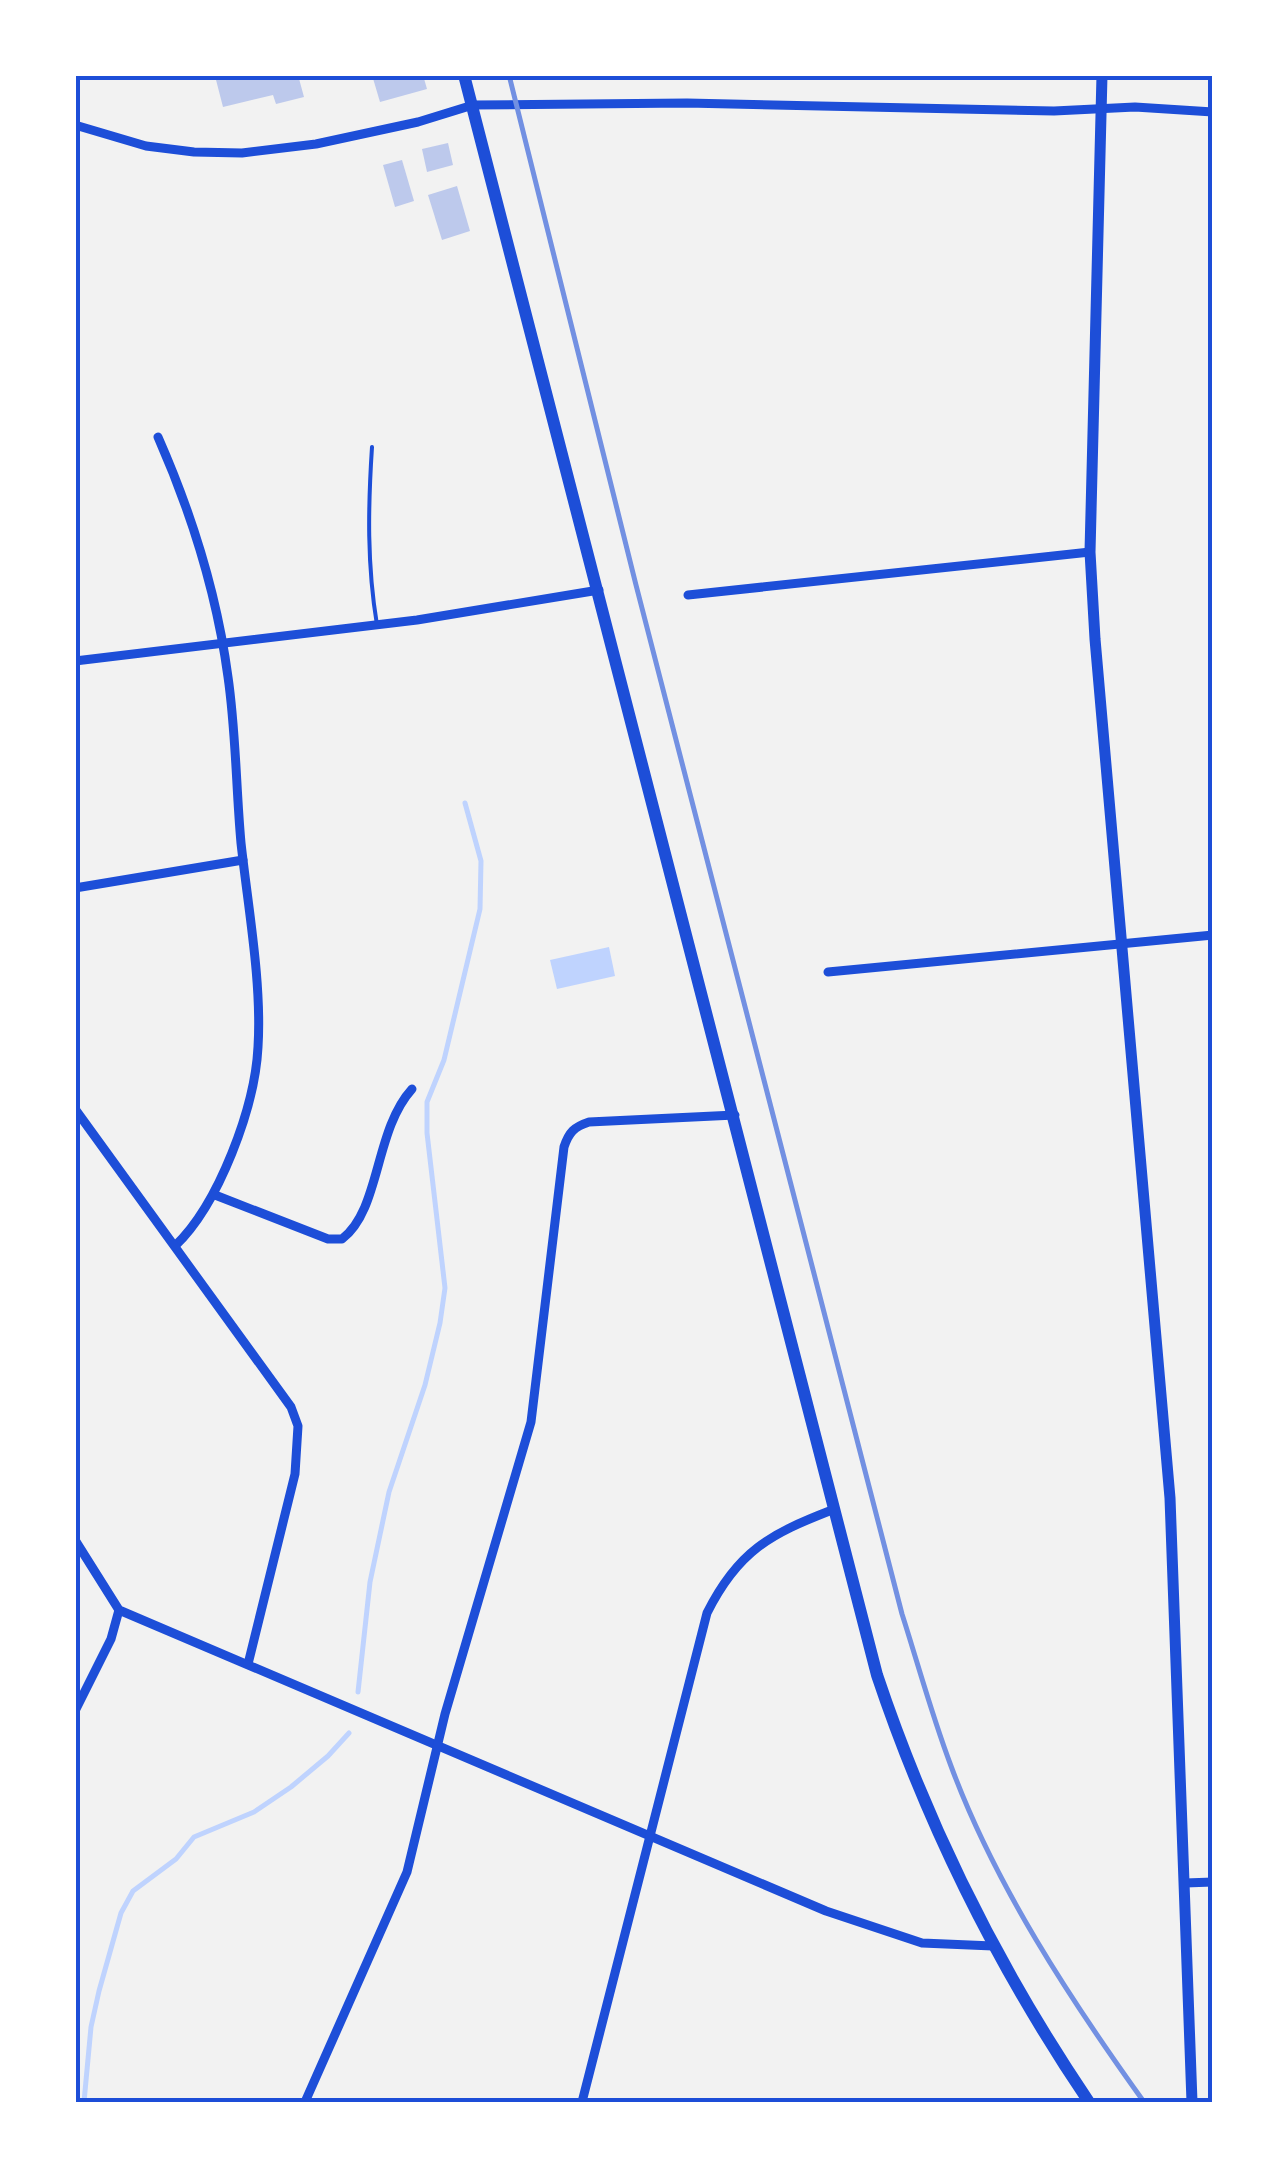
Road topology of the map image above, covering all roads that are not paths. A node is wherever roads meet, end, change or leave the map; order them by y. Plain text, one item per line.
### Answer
1 (464, 75) edge
2 (1102, 75) edge
3 (473, 105) junction
4 (1101, 108) junction
5 (1213, 112) edge
6 (75, 125) edge
7 (158, 437) dead end
8 (372, 447) dead end
9 (1090, 552) junction
10 (599, 590) junction
11 (688, 595) dead end
12 (377, 625) junction
13 (222, 644) junction
14 (75, 660) edge
15 (243, 860) junction
16 (75, 888) edge
17 (1213, 936) edge
18 (1122, 942) junction
19 (828, 972) dead end
20 (412, 1089) dead end
21 (75, 1109) edge
22 (735, 1115) junction
23 (215, 1195) junction
24 (175, 1246) junction
25 (832, 1510) junction
26 (75, 1540) edge
27 (119, 1610) junction
28 (248, 1664) junction
29 (75, 1712) edge
30 (437, 1746) junction
31 (652, 1837) junction
32 (1213, 1882) edge
33 (1185, 1883) junction
34 (993, 1946) junction
35 (305, 2102) edge
36 (582, 2102) edge
37 (1089, 2102) edge
38 (1192, 2102) edge

1 - 3 main road
2 - 4 street
3 - 4 street
3 - 6 street
3 - 10 main road
4 - 5 street
4 - 9 street
7 - 13 street
8 - 12 lane
9 - 11 street
9 - 18 street
10 - 12 street
10 - 22 main road
12 - 13 street
13 - 14 street
13 - 15 street
15 - 16 street
15 - 23 street
17 - 18 street
18 - 19 street
18 - 33 street
20 - 23 street
21 - 24 street
22 - 25 main road
22 - 30 street
23 - 24 street
24 - 28 street
25 - 31 street
25 - 34 main road
26 - 27 street
27 - 28 street
27 - 29 street
28 - 30 street
30 - 31 street
30 - 35 street
31 - 34 street
31 - 36 street
32 - 33 street
33 - 38 street
34 - 37 main road

